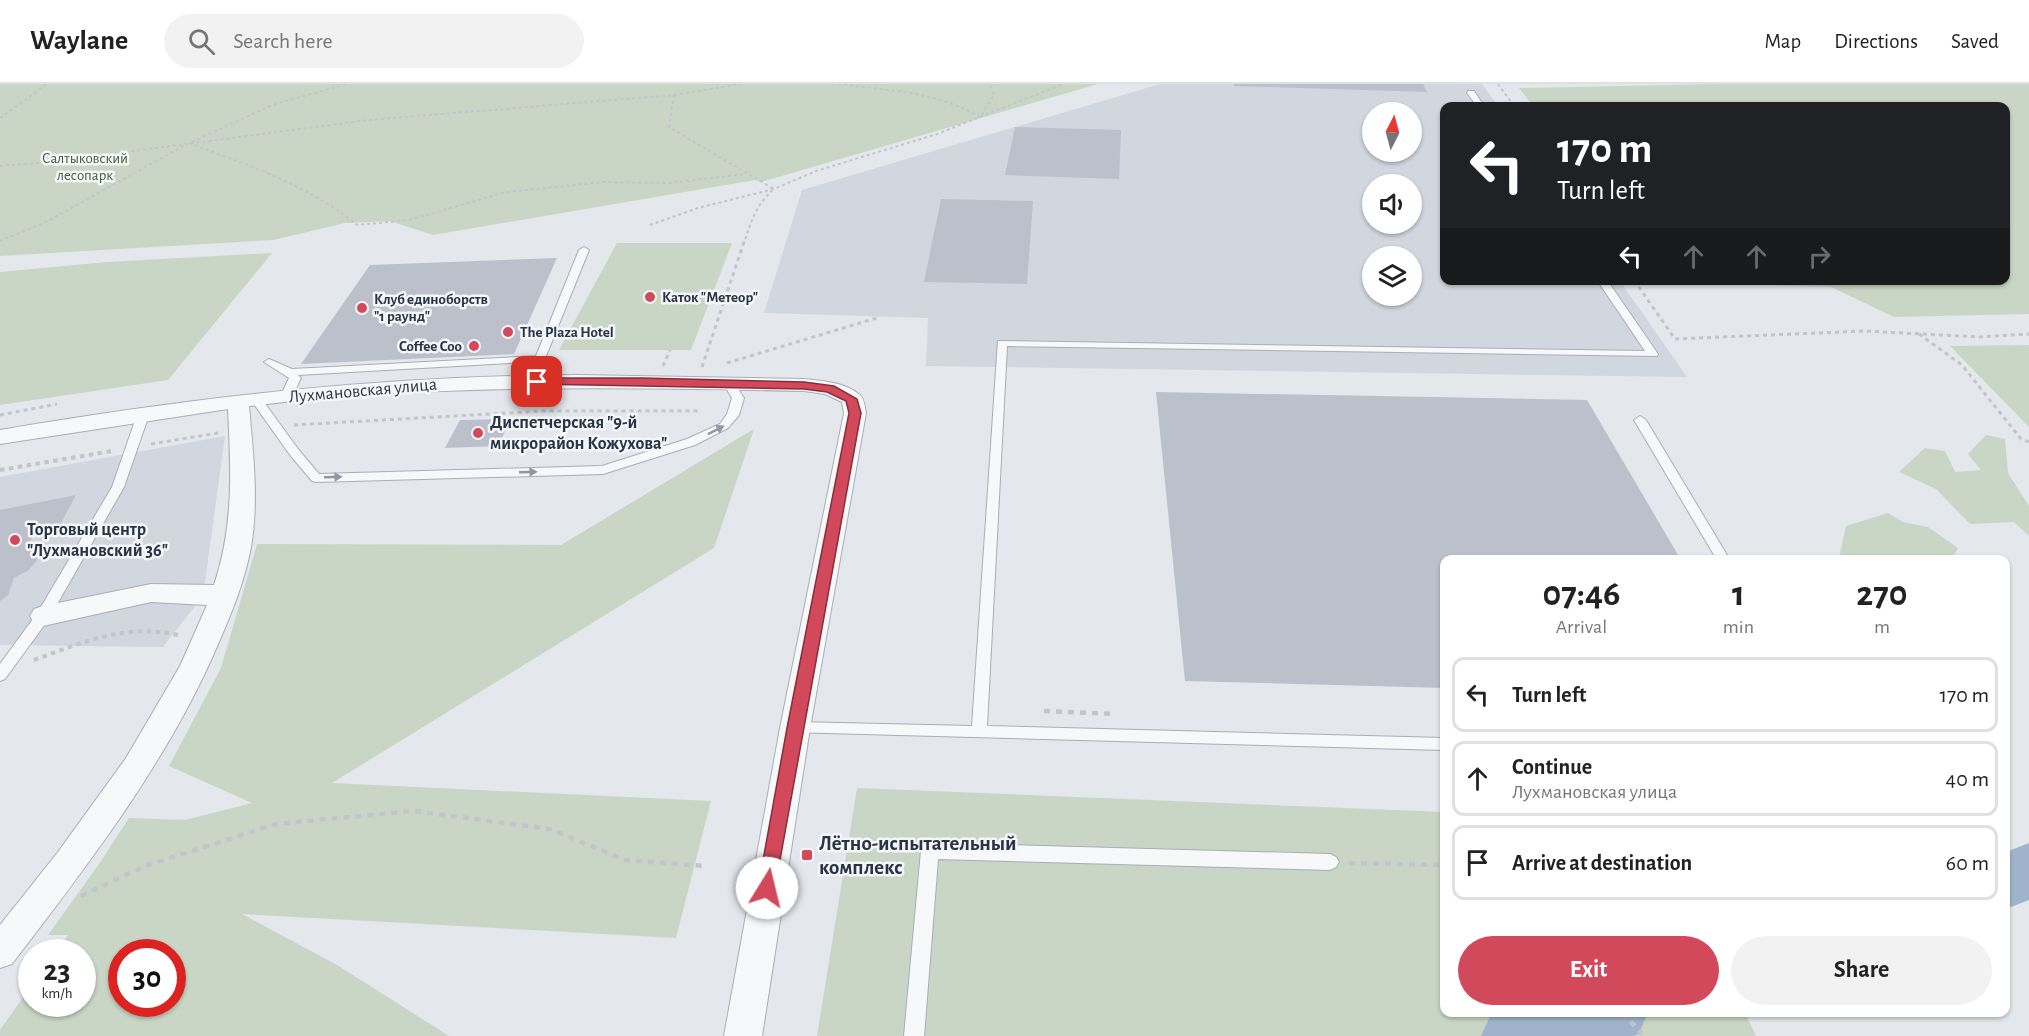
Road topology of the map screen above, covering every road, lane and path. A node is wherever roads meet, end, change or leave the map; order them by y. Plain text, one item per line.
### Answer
1 (47, 84) edge
2 (346, 84) edge
3 (741, 84) edge
4 (838, 84) edge
5 (990, 84) edge
6 (1063, 84) edge
7 (1498, 84) edge
8 (1471, 93) dead end
9 (674, 96) junction
10 (1478, 102) edge
11 (1511, 102) edge
12 (980, 117) junction
13 (0, 118) edge
14 (189, 143) junction
15 (0, 166) edge
16 (745, 174) junction
17 (774, 189) junction
18 (650, 225) dead end
19 (0, 241) edge
20 (584, 250) dead end
21 (1605, 285) edge
22 (1638, 285) edge
23 (880, 317) dead end
24 (1919, 334) junction
25 (2029, 334) edge
26 (670, 350) dead end
27 (269, 362) dead end
28 (663, 367) dead end
29 (702, 367) dead end
30 (290, 372) junction
31 (728, 374) junction
32 (286, 397) junction
33 (248, 401) junction
34 (57, 404) dead end
35 (699, 411) dead end
36 (0, 415) edge
37 (143, 415) junction
38 (1640, 420) dead end
39 (274, 426) junction
40 (0, 437) edge
41 (2029, 442) edge
42 (1721, 555) edge
43 (224, 592) junction
44 (43, 616) junction
45 (206, 645) junction
46 (2, 671) edge
47 (1044, 711) dead end
48 (1120, 714) dead end
49 (795, 728) junction
50 (979, 732) junction
51 (1440, 744) edge
52 (1330, 862) joint
53 (1440, 865) edge
54 (704, 866) dead end
55 (72, 900) dead end
56 (0, 951) edge
57 (1627, 1017) edge
58 (743, 1036) edge
59 (914, 1036) edge
60 (1643, 1036) edge

1 - 13 path
2 - 14 path
3 - 9 path
4 - 12 path
5 - 12 path
6 - 12 path
7 - 11 path
8 - 10 lane
9 - 14 path
9 - 16 path
12 - 17 path
14 - 15 path
14 - 16 path
14 - 19 path
16 - 17 path
17 - 18 path
17 - 29 path
20 - 30 lane
21 - 50 lane
22 - 24 path
23 - 31 path
24 - 25 path
24 - 41 path
26 - 28 path
27 - 30 lane
30 - 32 lane
31 - 32 street, Лухмановская улица
39 -> 31 lane
31 - 49 street, Лухмановская улица
32 - 33 street, Лухмановская улица
33 - 37 street, Лухмановская улица
33 - 39 lane
33 - 43 street
34 - 36 path
35 - 39 path
37 - 40 street, Лухмановская улица
37 - 44 lane
38 - 42 lane
43 - 44 street
43 - 45 street
44 - 46 lane
45 - 46 path
45 - 56 street
47 - 48 path
49 - 50 lane
49 - 58 street
50 - 51 lane
52 - 53 path
52 - 59 lane
54 - 55 path
57 - 60 path

